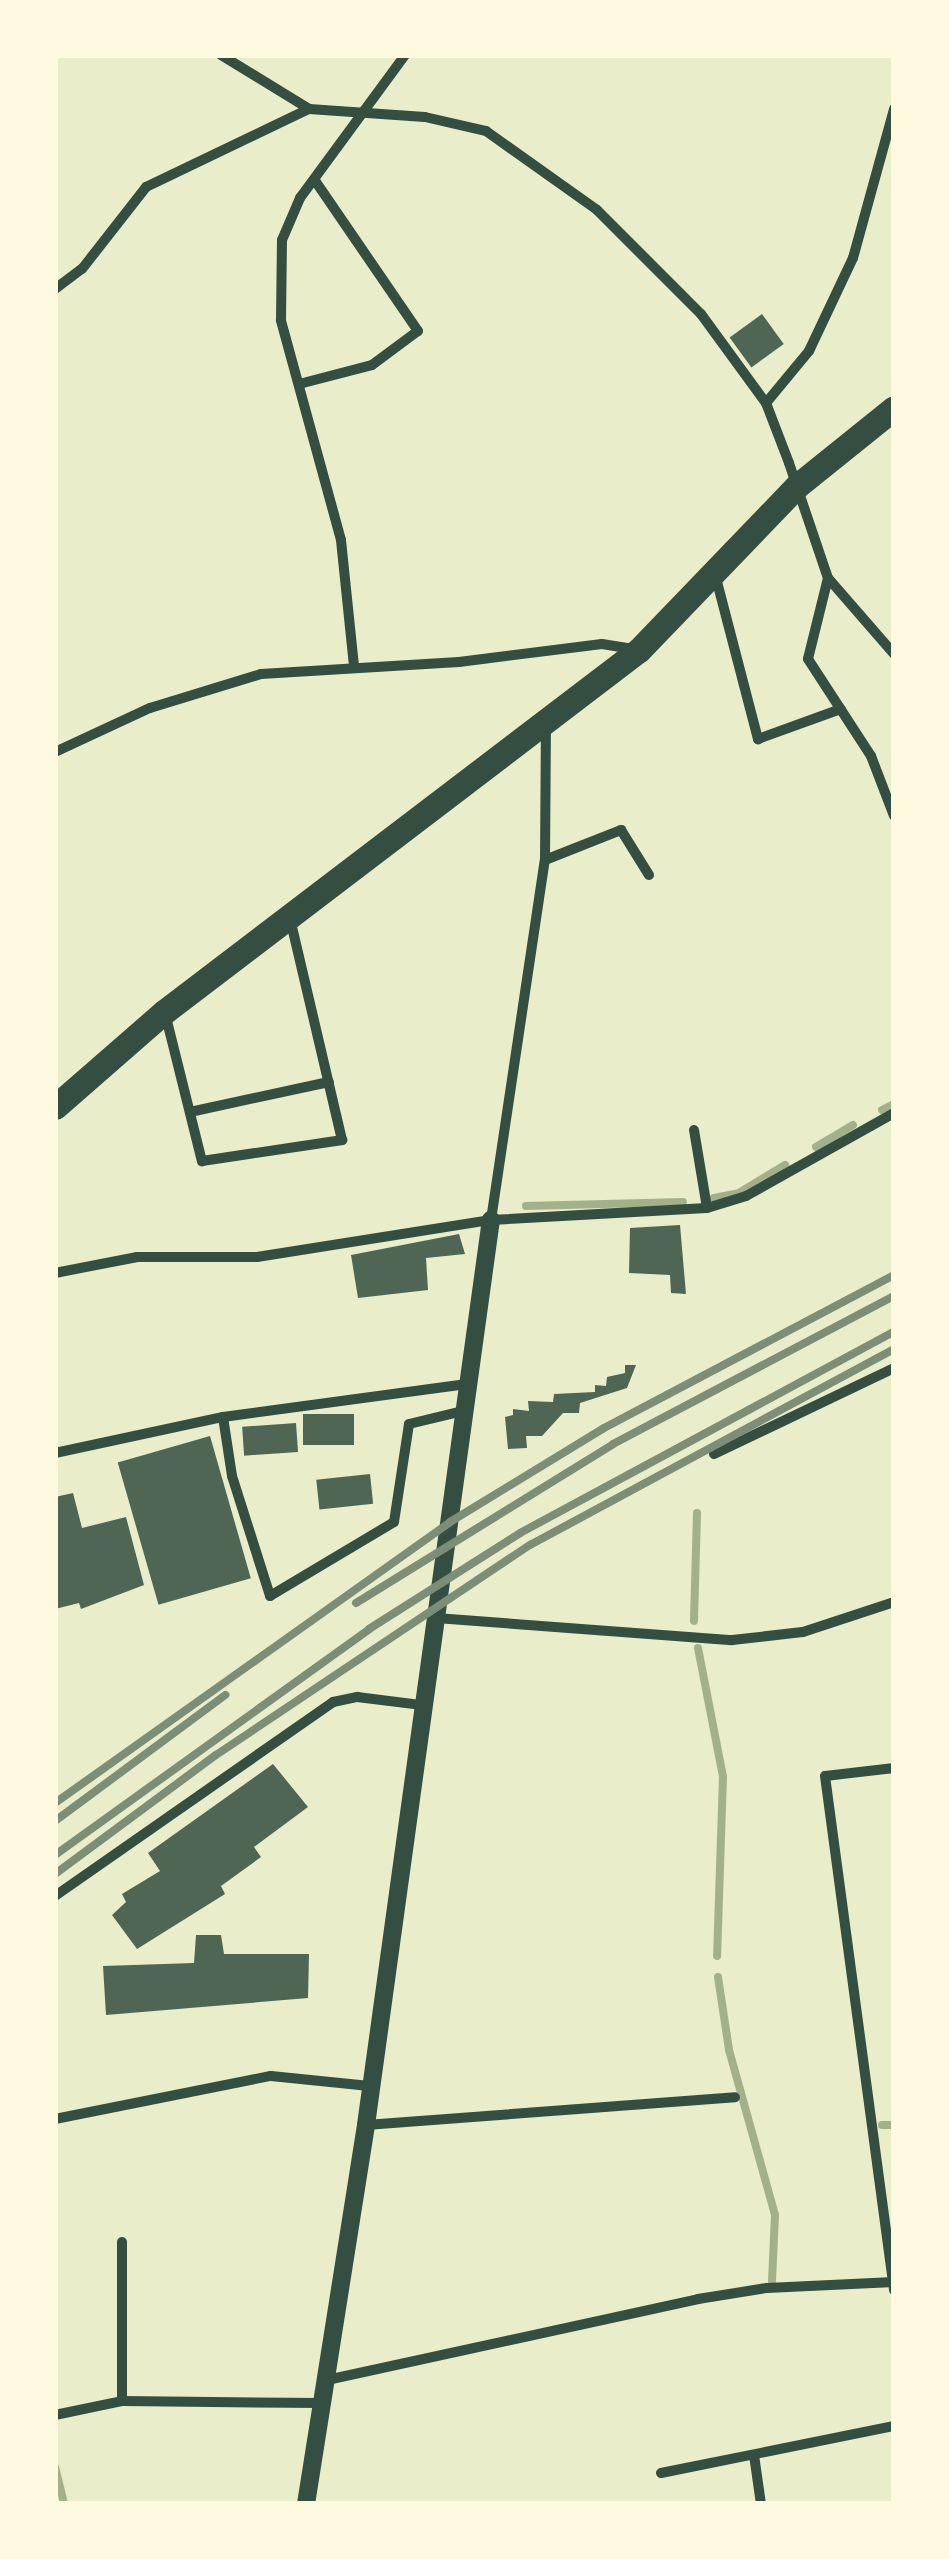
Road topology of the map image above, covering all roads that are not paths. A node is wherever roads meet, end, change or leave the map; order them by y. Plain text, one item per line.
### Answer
1 (221, 55) edge
2 (405, 55) edge
3 (309, 109) junction
4 (894, 110) edge
5 (361, 115) junction
6 (891, 147) edge
7 (316, 182) junction
8 (55, 289) edge
9 (303, 383) junction
10 (766, 403) junction
11 (894, 408) edge
12 (797, 486) junction
13 (715, 573) junction
14 (828, 578) junction
15 (639, 650) junction
16 (894, 654) edge
17 (354, 666) junction
18 (840, 710) junction
19 (546, 726) junction
20 (55, 752) edge
21 (894, 816) edge
22 (545, 860) junction
23 (649, 875) dead end
24 (290, 918) junction
25 (164, 1012) junction
26 (329, 1082) junction
27 (55, 1107) edge
28 (190, 1112) junction
29 (894, 1113) edge
30 (694, 1130) dead end
31 (707, 1208) junction
32 (491, 1220) junction
33 (55, 1273) edge
34 (894, 1368) edge
35 (467, 1384) junction
36 (463, 1411) junction
37 (223, 1417) junction
38 (55, 1453) edge
39 (714, 1454) dead end
40 (894, 1602) edge
41 (436, 1618) junction
42 (421, 1705) junction
43 (894, 1768) edge
44 (55, 1896) edge
45 (369, 2086) junction
46 (735, 2097) dead end
47 (55, 2119) edge
48 (366, 2126) junction
49 (122, 2242) dead end
50 (894, 2285) edge
51 (326, 2380) junction
52 (122, 2401) junction
53 (321, 2404) junction
54 (55, 2415) edge
55 (894, 2426) edge
56 (754, 2455) junction
57 (661, 2473) dead end
58 (306, 2504) edge
59 (762, 2504) edge

1 - 3 street
2 - 5 street
3 - 5 street
3 - 8 street
4 - 6 street
5 - 7 street
5 - 10 street
6 - 10 street
7 - 9 street
7 - 9 street
9 - 17 street
10 - 12 street
11 - 12 highway
12 - 13 highway
12 - 14 street
13 - 15 highway
13 - 18 street
14 - 16 street
14 - 18 street
15 - 17 street
15 - 19 highway
17 - 20 street
18 - 21 street
19 - 22 street
19 - 24 highway
22 - 23 street
22 - 32 street
24 - 25 highway
24 - 26 street
25 - 27 highway
25 - 28 street
26 - 28 street
26 - 28 street
29 - 31 street
30 - 31 street
31 - 32 street
32 - 33 street
32 - 35 street
34 - 39 street
35 - 36 street
35 - 37 street
36 - 37 street
36 - 41 street
37 - 38 street
40 - 41 street
41 - 42 street
42 - 44 street
42 - 45 street
43 - 50 street
45 - 47 street
45 - 48 street
46 - 48 street
48 - 51 street
49 - 52 street
50 - 51 street
51 - 53 street
52 - 53 street
52 - 54 street
53 - 58 street
55 - 56 street
56 - 57 street
56 - 59 street

